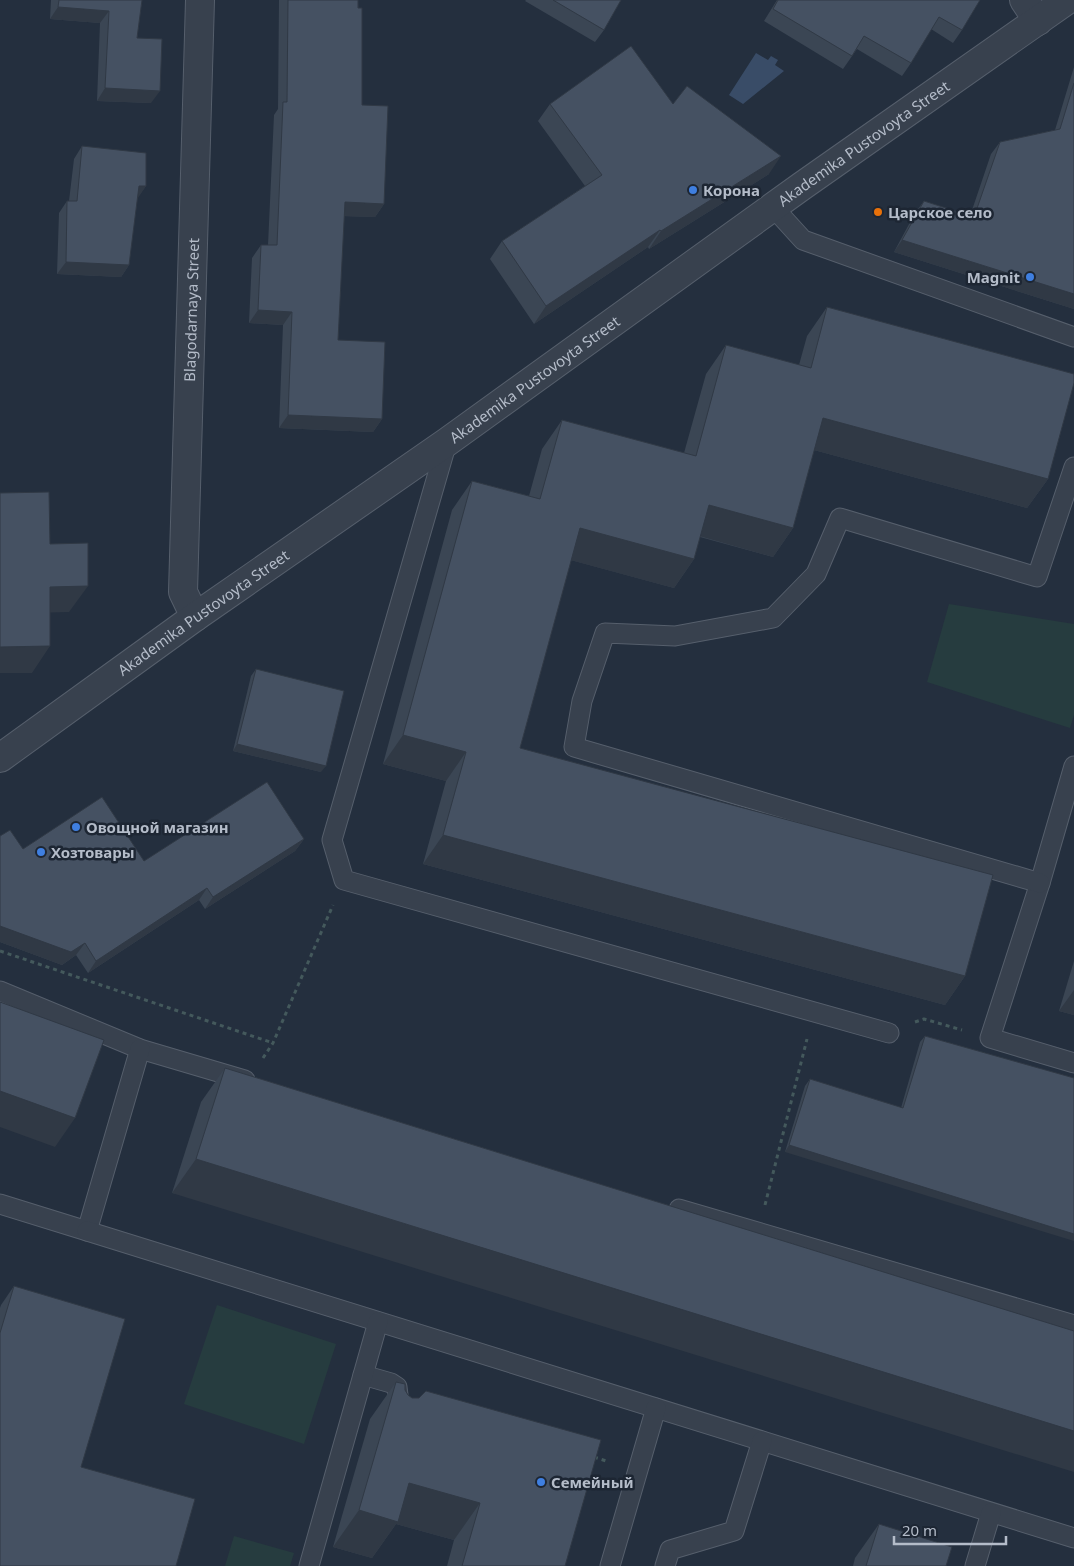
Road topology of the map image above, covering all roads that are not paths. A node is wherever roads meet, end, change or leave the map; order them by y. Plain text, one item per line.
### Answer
1 (200, 0) edge
2 (1067, 0) edge
3 (1031, 10) edge
4 (773, 207) junction
5 (1074, 337) edge
6 (447, 442) junction
7 (1074, 467) edge
8 (195, 617) junction
9 (0, 758) edge
10 (1074, 766) edge
11 (1040, 883) junction
12 (0, 991) edge
13 (889, 1032) road end
14 (140, 1049) junction
15 (1074, 1063) edge
16 (252, 1083) edge
17 (0, 1204) edge
18 (663, 1204) edge
19 (87, 1231) junction
20 (378, 1322) junction
21 (1074, 1325) edge
22 (363, 1375) junction
23 (656, 1408) junction
24 (390, 1424) edge
25 (762, 1441) junction
26 (991, 1513) junction
27 (1074, 1538) edge
28 (309, 1566) edge
29 (610, 1566) edge
30 (665, 1566) edge
31 (975, 1566) edge

1 - 8 street, Blagodarnaya Street
2 - 3 street, Akademika Pustovoyta Street
3 - 4 street, Akademika Pustovoyta Street
4 - 5 lane
4 - 6 street, Akademika Pustovoyta Street
6 - 8 street, Akademika Pustovoyta Street
6 - 13 lane
7 - 11 lane
8 - 9 street, Akademika Pustovoyta Street
10 - 11 lane
11 - 15 lane
12 - 14 lane
14 - 16 lane
14 - 19 lane
17 - 19 lane
18 - 21 lane
19 - 20 lane
20 - 22 lane
20 - 23 lane
22 - 24 lane
22 - 28 lane
23 - 25 lane
23 - 29 lane
25 - 26 lane
25 - 30 lane
26 - 27 lane
26 - 31 lane

